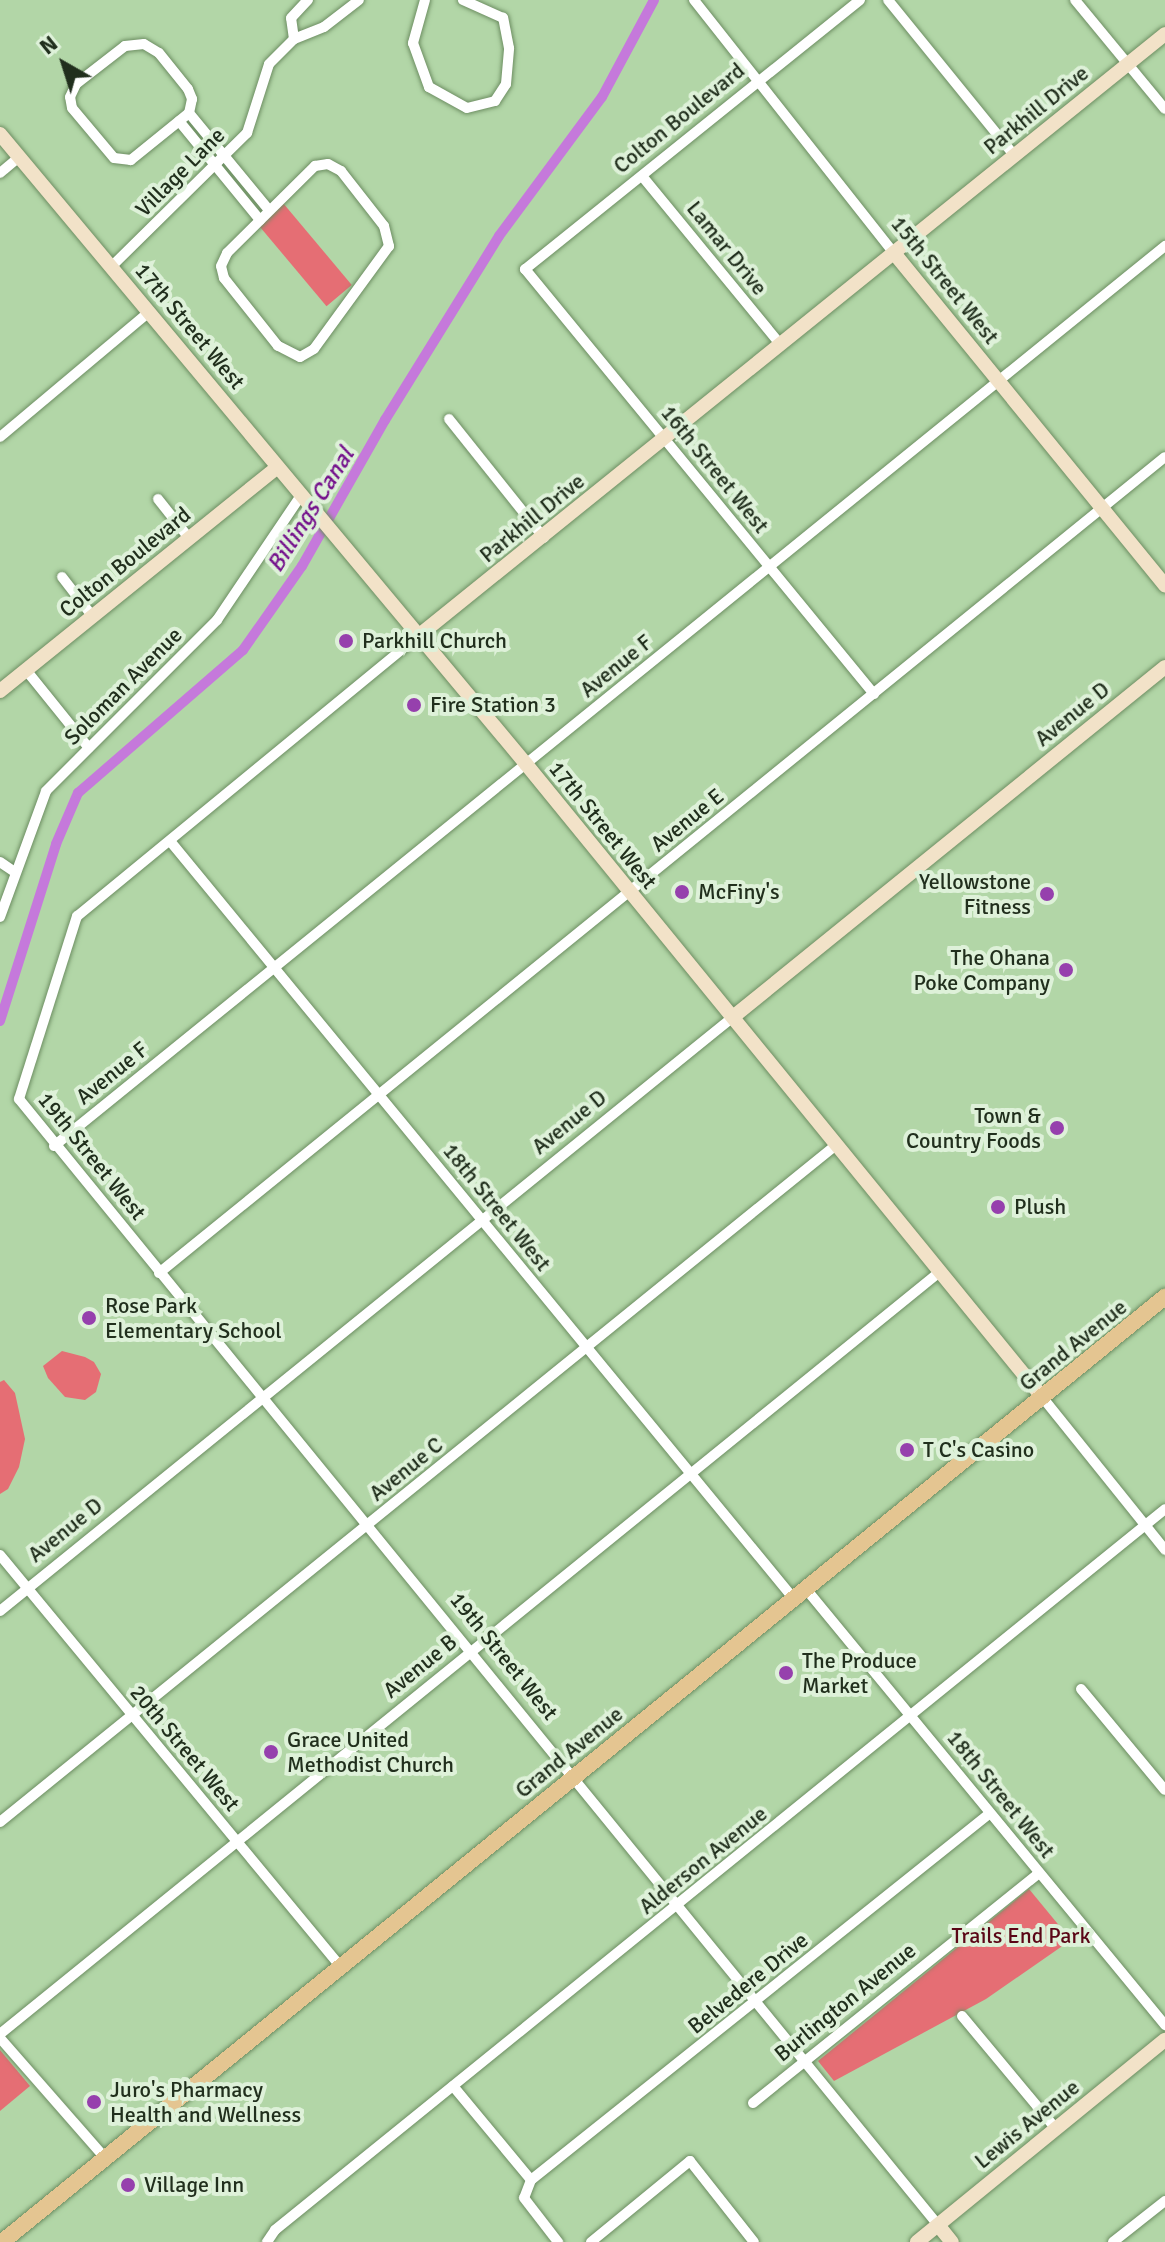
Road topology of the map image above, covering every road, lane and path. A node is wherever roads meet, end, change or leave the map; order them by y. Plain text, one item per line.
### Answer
1 (308, 0) edge
2 (359, 0) edge
3 (425, 0) edge
4 (463, 0) edge
5 (694, 0) edge
6 (860, 0) edge
7 (888, 0) edge
8 (1075, 0) edge
9 (1165, 34) edge
10 (294, 39) junction
11 (1127, 64) junction
12 (759, 81) junction
13 (1165, 109) edge
14 (189, 113) junction
15 (179, 121) junction
16 (0, 134) edge
17 (1015, 156) junction
18 (19, 157) junction
19 (225, 157) junction
20 (215, 166) junction
21 (0, 173) edge
22 (642, 176) junction
23 (269, 210) junction
24 (260, 220) junction
25 (1165, 246) edge
26 (894, 253) junction
27 (112, 266) junction
28 (525, 269) joint
29 (149, 312) junction
30 (781, 345) junction
31 (997, 381) junction
32 (449, 419) dead end
33 (0, 437) edge
34 (665, 440) junction
35 (1165, 457) edge
36 (276, 468) junction
37 (300, 497) junction
38 (158, 499) dead end
39 (1102, 508) junction
40 (189, 538) junction
41 (544, 538) junction
42 (769, 567) junction
43 (62, 577) dead end
44 (1165, 585) edge
45 (93, 617) junction
46 (417, 637) junction
47 (1165, 667) edge
48 (26, 670) junction
49 (0, 691) edge
50 (874, 694) junction
51 (89, 748) junction
52 (526, 764) junction
53 (170, 841) junction
54 (0, 862) edge
55 (15, 872) junction
56 (629, 892) junction
57 (0, 917) edge
58 (274, 968) junction
59 (733, 1017) junction
60 (379, 1095) junction
61 (19, 1099) joint
62 (836, 1145) junction
63 (54, 1146) junction
64 (482, 1220) junction
65 (941, 1271) junction
66 (159, 1273) junction
67 (1165, 1297) edge
68 (587, 1347) junction
69 (1043, 1398) junction
70 (263, 1399) junction
71 (690, 1473) junction
72 (1165, 1509) edge
73 (369, 1526) junction
74 (1145, 1526) junction
75 (1165, 1550) edge
76 (0, 1555) edge
77 (27, 1589) junction
78 (800, 1594) junction
79 (0, 1611) edge
80 (472, 1650) junction
81 (1081, 1689) dead end
82 (911, 1713) junction
83 (132, 1715) junction
84 (573, 1777) junction
85 (1163, 1783) edge
86 (989, 1814) junction
87 (0, 1822) edge
88 (236, 1840) junction
89 (1039, 1873) junction
90 (678, 1907) junction
91 (340, 1966) junction
92 (756, 2003) junction
93 (962, 2016) dead end
94 (1165, 2025) edge
95 (0, 2036) edge
96 (1165, 2040) edge
97 (804, 2061) junction
98 (453, 2086) junction
99 (753, 2103) dead end
100 (1056, 2129) junction
101 (105, 2158) junction
102 (531, 2180) junction
103 (1165, 2201) edge
104 (938, 2225) junction
105 (2, 2242) edge
106 (267, 2242) edge
107 (558, 2242) edge
108 (591, 2242) edge
109 (754, 2242) edge
110 (917, 2242) edge
111 (952, 2242) edge
112 (1113, 2242) edge

1 - 10 street
2 - 10 street, Village Lane
3 - 4 street
5 - 12 street, 15th Street West
6 - 12 street, Colton Boulevard
7 - 17 street
8 - 11 street
9 - 11 street, Parkhill Drive
10 - 19 street, Village Lane
11 - 13 street
11 - 17 street, Parkhill Drive
12 - 22 street, Colton Boulevard
12 - 26 street, 15th Street West
14 - 15 street
14 - 15 street
14 - 19 street
15 - 20 street
16 - 18 street, 17th Street West
17 - 26 street, Parkhill Drive
18 - 21 street
18 - 27 street, 17th Street West
19 - 20 street, Village Lane
19 - 23 street
20 - 24 street
20 - 27 street, Village Lane
22 - 28 street, Colton Boulevard
22 - 30 street, Lamar Drive
23 - 24 street
23 - 24 street
25 - 31 street, Avenue F
26 - 30 street, Parkhill Drive
26 - 31 street, 15th Street West
27 - 29 street, 17th Street West
28 - 34 street, 16th Street West
29 - 33 street
29 - 36 street, 17th Street West
30 - 34 street, Parkhill Drive
31 - 39 street, 15th Street West
31 - 42 street, Avenue F
32 - 41 street
34 - 41 street, Parkhill Drive
34 - 42 street, 16th Street West
35 - 39 street, Avenue E
36 - 37 street, 17th Street West
36 - 40 street, Colton Boulevard
37 - 46 street, 17th Street West
37 - 51 street, Soloman Avenue
38 - 40 street
39 - 44 street, 15th Street West
39 - 50 street, Avenue E
40 - 45 street, Colton Boulevard
41 - 46 street, Parkhill Drive
42 - 50 street, 16th Street West
42 - 52 street, Avenue F
43 - 45 street
45 - 48 street, Colton Boulevard
46 - 52 street, 17th Street West
46 - 53 street, Parkhill Drive
47 - 59 street, Avenue D
48 - 49 street, Colton Boulevard
48 - 51 street
50 - 56 street, Avenue E
51 - 55 street, Soloman Avenue
52 - 56 street, 17th Street West
52 - 58 street, Avenue F
53 - 58 street, 18th Street West
53 - 61 street, Parkhill Drive
54 - 55 street
55 - 57 street, Soloman Avenue
56 - 59 street, 17th Street West
56 - 60 street, Avenue E
58 - 60 street, 18th Street West
58 - 63 street, Avenue F
59 - 62 street, 17th Street West
59 - 64 street, Avenue D
60 - 64 street, 18th Street West
60 - 66 street, Avenue E
61 - 63 street, 19th Street West
62 - 65 street, 17th Street West
62 - 68 street, Avenue C
63 - 66 street, 19th Street West
64 - 68 street, 18th Street West
64 - 70 street, Avenue D
65 - 69 street, 17th Street West
65 - 71 street, Avenue B
66 - 70 street, 19th Street West
67 - 69 main road, Grand Avenue
68 - 71 street, 18th Street West
68 - 73 street, Avenue C
69 - 74 street, 17th Street West
69 - 78 main road, Grand Avenue
70 - 73 street, 19th Street West
70 - 77 street, Avenue D
71 - 78 street, 18th Street West
71 - 80 street, Avenue B
72 - 74 street, Alderson Avenue
73 - 80 street, 19th Street West
73 - 83 street, Avenue C
74 - 75 street, 17th Street West
74 - 82 street, Alderson Avenue
76 - 77 street, 20th Street West
77 - 79 street, Avenue D
77 - 83 street, 20th Street West
78 - 82 street, 18th Street West
78 - 84 main road, Grand Avenue
80 - 84 street, 19th Street West
80 - 88 street, Avenue B
81 - 85 street
82 - 86 street, 18th Street West
82 - 90 street, Alderson Avenue
83 - 87 street, Avenue C
83 - 88 street, 20th Street West
84 - 90 street, 19th Street West
84 - 91 main road, Grand Avenue
86 - 89 street, 18th Street West
86 - 92 street, Belvedere Drive
88 - 91 street, 20th Street West
88 - 95 street, Avenue B
89 - 94 street, 18th Street West
89 - 97 street, Burlington Avenue
90 - 92 street, 19th Street West
90 - 98 street, Alderson Avenue
91 - 101 main road, Grand Avenue
92 - 97 street, 19th Street West
92 - 102 street, Belvedere Drive
93 - 100 street
95 - 101 street
96 - 100 street, Lewis Avenue
97 - 99 street, Burlington Avenue
97 - 104 street, 19th Street West
98 - 102 street
98 - 106 street, Alderson Avenue
100 - 104 street, Lewis Avenue
101 - 105 main road, Grand Avenue
102 - 107 street
103 - 112 street
104 - 110 street, Lewis Avenue
104 - 111 street, 19th Street West
108 - 109 street

